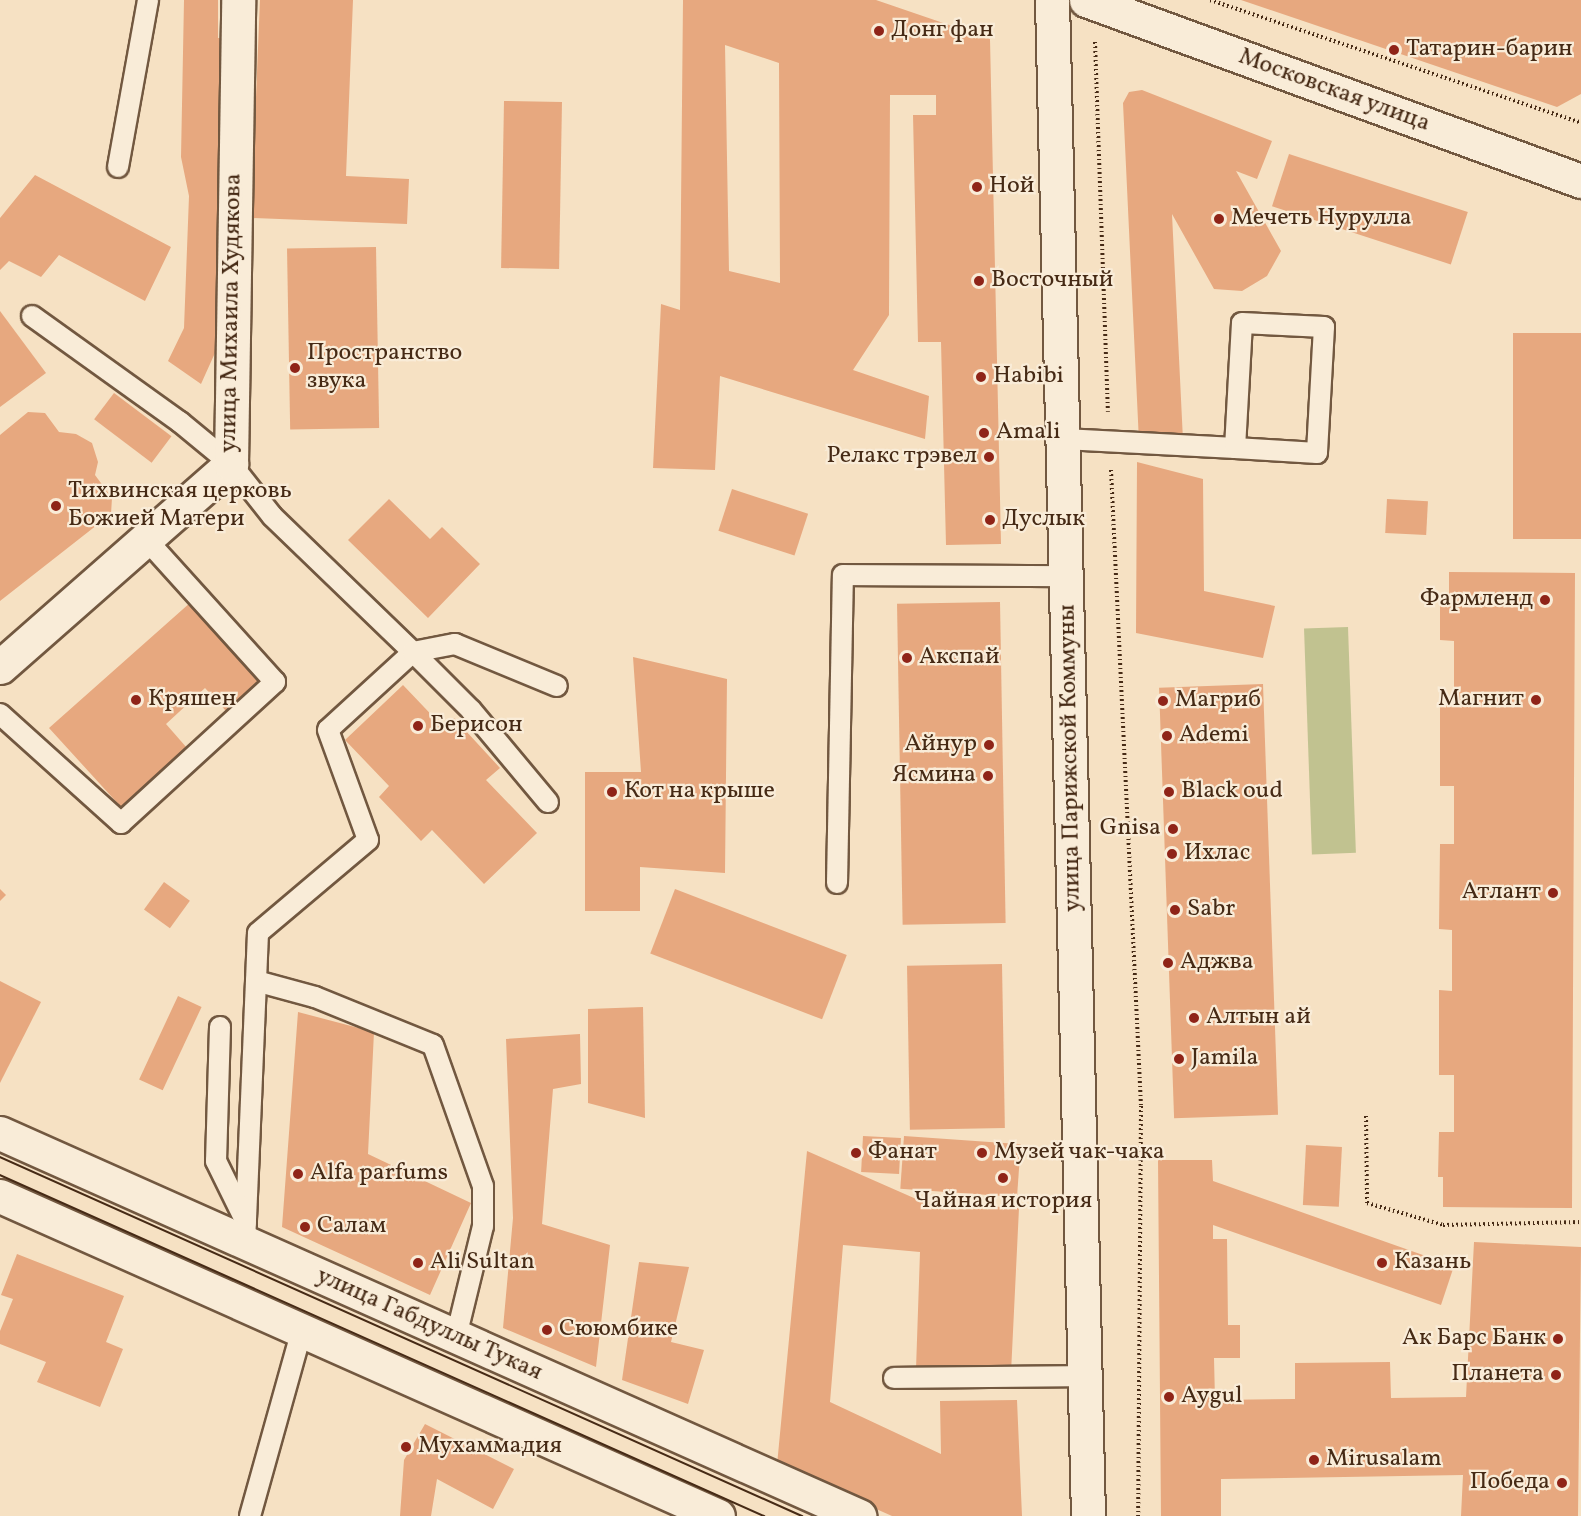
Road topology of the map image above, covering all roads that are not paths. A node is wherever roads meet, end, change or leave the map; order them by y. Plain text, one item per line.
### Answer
1 (148, 0) edge
2 (238, 0) edge
3 (1052, 0) edge
4 (1086, 0) edge
5 (118, 167) dead end
6 (1581, 181) edge
7 (32, 316) dead end
8 (1064, 439) junction
9 (1235, 448) junction
10 (231, 464) junction
11 (146, 539) junction
12 (1067, 576) junction
13 (413, 652) junction
14 (0, 667) edge
15 (557, 686) dead end
16 (0, 714) edge
17 (548, 802) dead end
18 (837, 883) dead end
19 (256, 981) junction
20 (220, 1027) dead end
21 (0, 1133) edge
22 (0, 1196) edge
23 (246, 1232) junction
24 (302, 1330) junction
25 (456, 1336) junction
26 (1085, 1376) junction
27 (894, 1378) dead end
28 (250, 1516) edge
29 (718, 1516) edge
30 (859, 1516) edge
31 (1089, 1516) edge

1 - 5 lane
2 - 10 street, улица Михаила Худякова
3 - 8 street, улица Парижской Коммуны
4 - 6 street, Московская улица
7 - 10 lane
8 - 9 lane
8 - 12 street, улица Парижской Коммуны
9 - 9 lane
10 - 11 street, улица Михаила Худякова
10 - 13 lane
11 - 14 street, улица Михаила Худякова
11 - 16 lane
12 - 18 lane
12 - 26 street, улица Парижской Коммуны
13 - 15 lane
13 - 17 lane
13 - 19 lane
19 - 23 lane
19 - 25 lane
20 - 23 lane
21 - 23 street, улица Габдуллы Тукая
22 - 24 street
23 - 25 street, улица Габдуллы Тукая
24 - 28 lane
24 - 29 street
25 - 30 street, улица Габдуллы Тукая
26 - 27 lane
26 - 31 street, улица Парижской Коммуны

